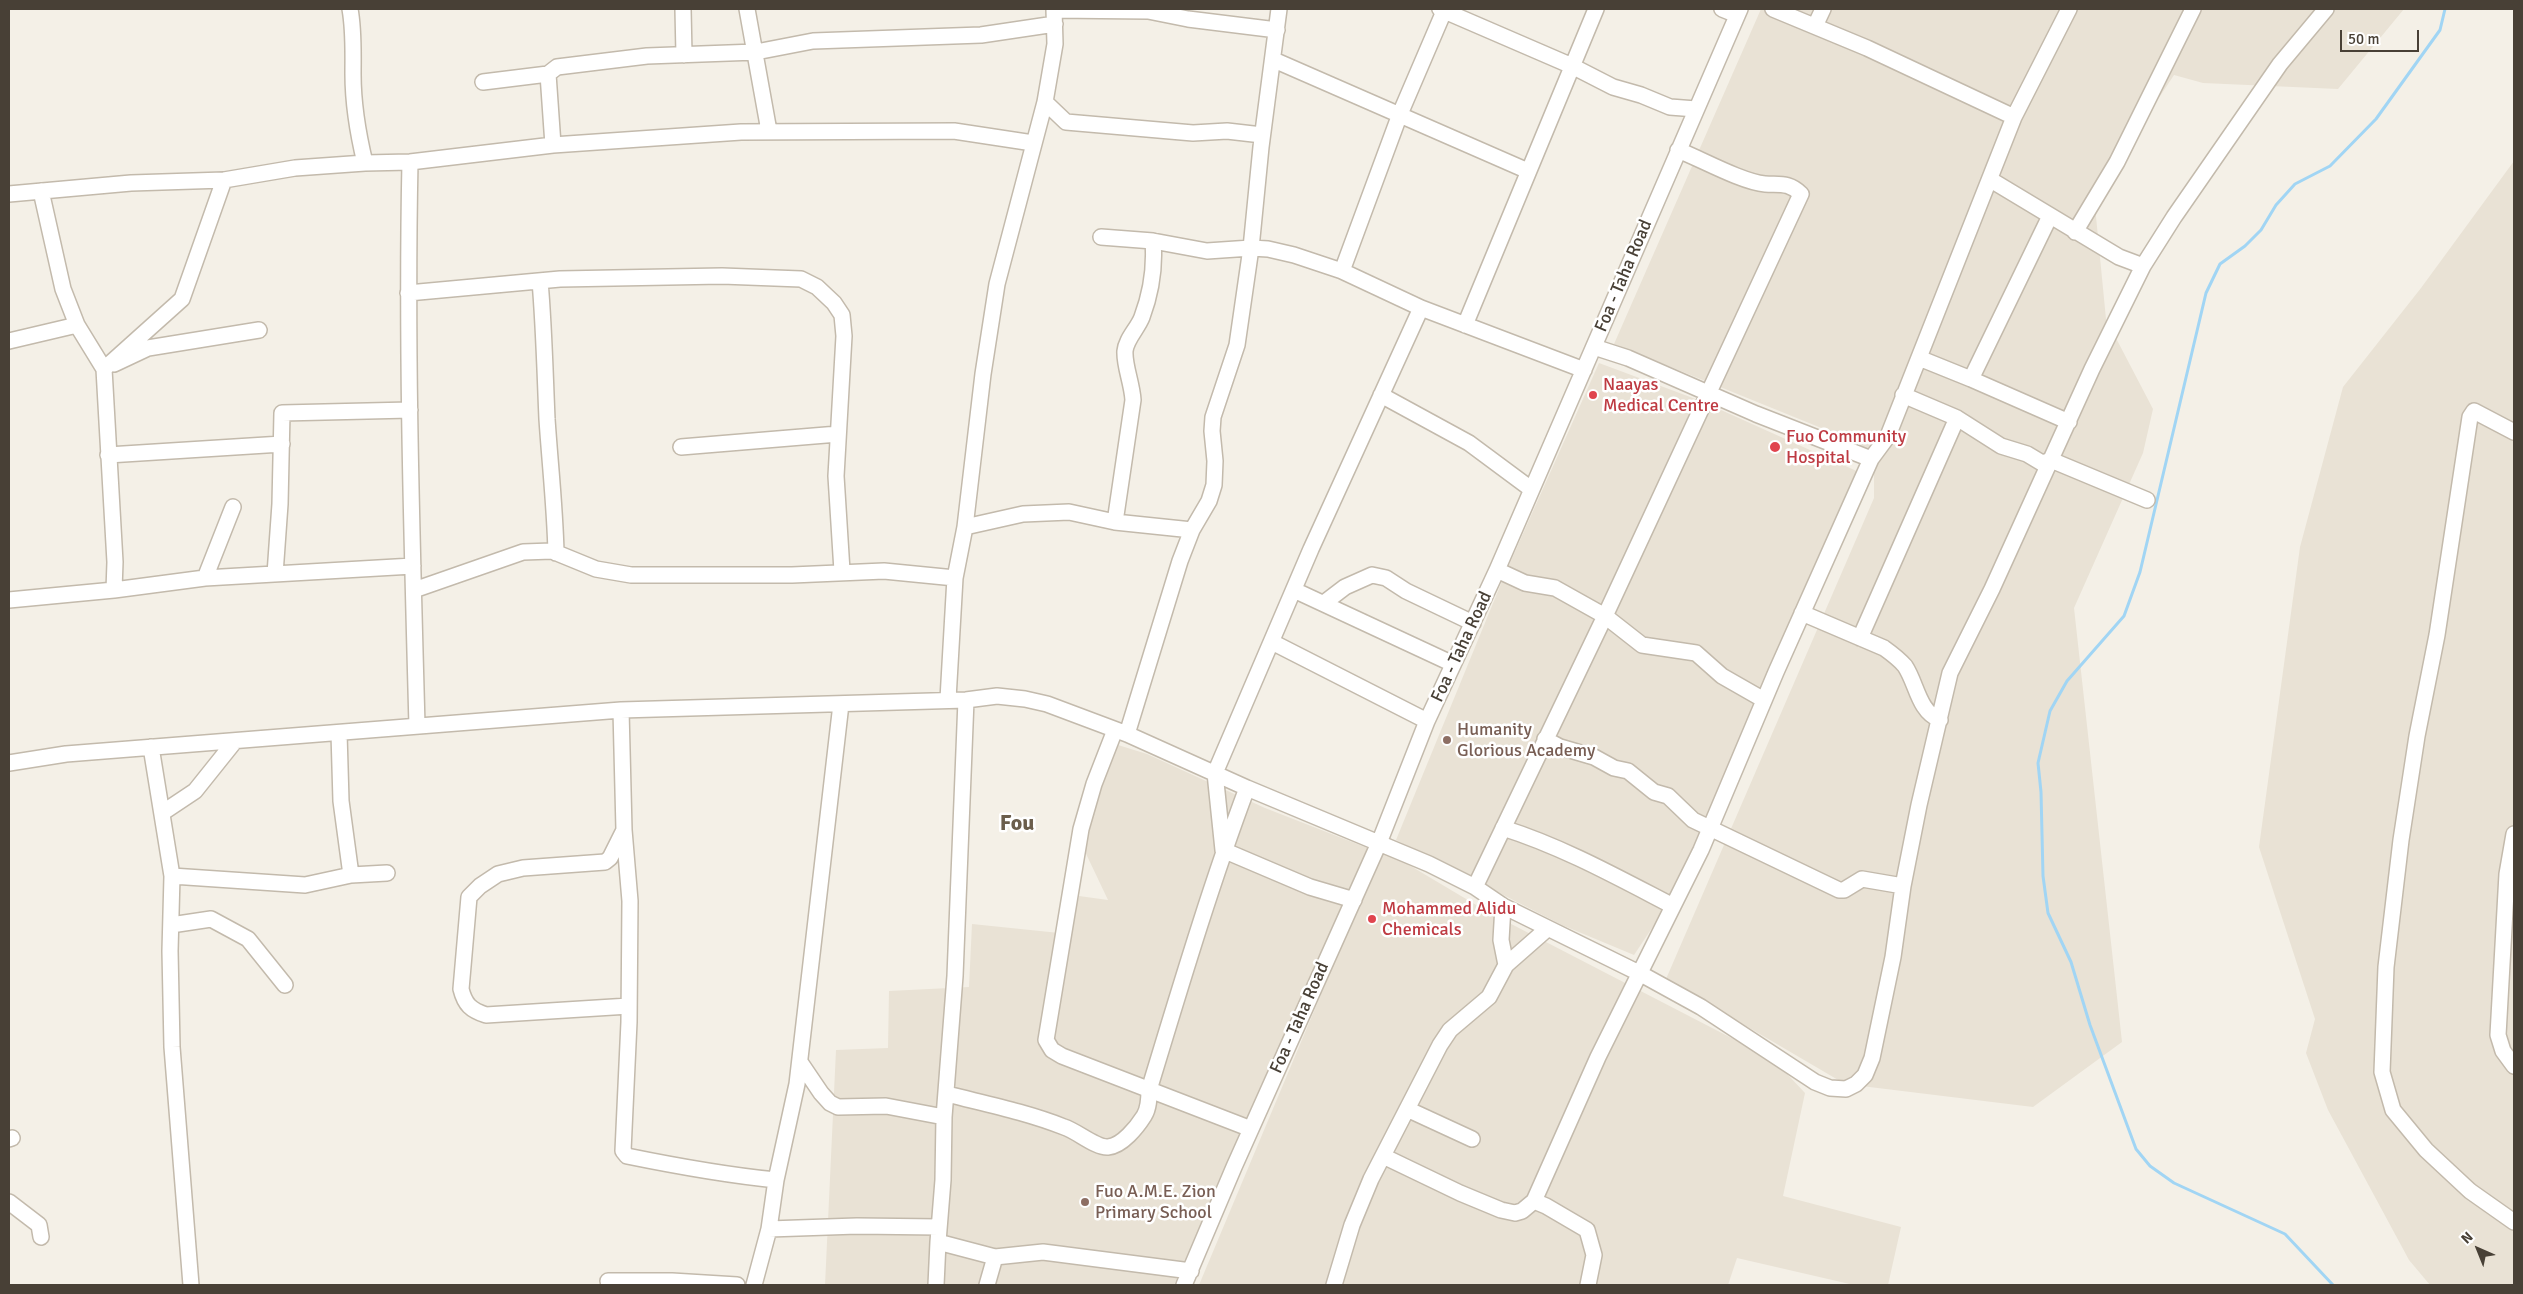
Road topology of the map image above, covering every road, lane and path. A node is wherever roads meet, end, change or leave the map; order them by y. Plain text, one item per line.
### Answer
1 (350, 9) edge
2 (683, 9) edge
3 (747, 9) edge
4 (1279, 9) edge
5 (1443, 9) edge
6 (1596, 9) edge
7 (1722, 9) edge
8 (1773, 9) edge
9 (1823, 9) edge
10 (2069, 9) edge
11 (2194, 9) edge
12 (2326, 9) edge
13 (1738, 12) edge
14 (1054, 14) edge
15 (1815, 26) junction
16 (1277, 30) junction
17 (756, 52) junction
18 (684, 54) junction
19 (1274, 60) junction
20 (1572, 66) junction
21 (548, 74) junction
22 (483, 82) dead end
23 (1045, 102) junction
24 (1696, 110) junction
25 (1400, 114) junction
26 (2014, 117) junction
27 (768, 131) junction
28 (1262, 135) junction
29 (1033, 143) junction
30 (553, 145) junction
31 (1678, 150) junction
32 (365, 162) junction
33 (410, 162) junction
34 (1528, 171) junction
35 (224, 180) junction
36 (1991, 180) junction
37 (41, 191) junction
38 (9, 194) edge
39 (2050, 216) junction
40 (2075, 232) junction
41 (1101, 237) dead end
42 (1153, 241) junction
43 (1251, 248) junction
44 (2144, 266) junction
45 (1342, 271) junction
46 (540, 281) junction
47 (408, 293) junction
48 (1421, 308) junction
49 (77, 325) junction
50 (1465, 325) junction
51 (259, 330) dead end
52 (9, 341) edge
53 (1594, 347) junction
54 (1919, 358) junction
55 (104, 369) junction
56 (1584, 370) junction
57 (1971, 378) junction
58 (1710, 393) junction
59 (1381, 395) junction
60 (1903, 395) junction
61 (410, 410) junction
62 (1956, 418) junction
63 (2069, 422) junction
64 (2514, 432) edge
65 (838, 434) junction
66 (282, 444) junction
67 (681, 446) dead end
68 (108, 455) junction
69 (1871, 460) junction
70 (2051, 460) junction
71 (1531, 489) junction
72 (2147, 500) dead end
73 (234, 507) dead end
74 (1115, 522) junction
75 (965, 527) junction
76 (1192, 530) junction
77 (556, 553) junction
78 (413, 566) junction
79 (1497, 570) junction
80 (842, 571) junction
81 (275, 574) junction
82 (205, 578) junction
83 (955, 578) junction
84 (114, 590) junction
85 (414, 590) junction
86 (1294, 590) junction
87 (9, 600) edge
88 (1324, 604) junction
89 (1802, 613) junction
90 (1605, 616) junction
91 (1473, 622) junction
92 (1860, 638) junction
93 (1272, 642) junction
94 (1453, 664) junction
95 (948, 700) junction
96 (966, 700) junction
97 (1764, 700) junction
98 (841, 704) junction
99 (621, 710) junction
100 (1940, 720) junction
101 (1427, 721) junction
102 (417, 726) junction
103 (339, 732) junction
104 (1121, 732) junction
105 (1545, 739) junction
106 (235, 741) junction
107 (151, 747) junction
108 (9, 763) edge
109 (1215, 773) junction
110 (1247, 788) junction
111 (162, 813) junction
112 (1503, 828) junction
113 (1710, 828) junction
114 (624, 830) junction
115 (2514, 834) edge
116 (1379, 843) junction
117 (1223, 850) junction
118 (387, 874) dead end
119 (351, 875) junction
120 (172, 876) junction
121 (1903, 886) junction
122 (1475, 887) junction
123 (1354, 900) junction
124 (1503, 906) junction
125 (1673, 906) junction
126 (2510, 911) edge
127 (171, 925) junction
128 (1548, 929) junction
129 (1506, 965) junction
130 (1641, 974) junction
131 (285, 985) dead end
132 (629, 1006) junction
133 (800, 1062) junction
134 (2514, 1066) edge
135 (1149, 1090) junction
136 (947, 1094) junction
137 (1407, 1109) junction
138 (944, 1117) junction
139 (1251, 1129) junction
140 (1472, 1139) dead end
141 (1383, 1156) junction
142 (776, 1180) junction
143 (1534, 1201) junction
144 (9, 1202) edge
145 (2514, 1222) edge
146 (769, 1229) junction
147 (938, 1235) junction
148 (41, 1237) dead end
149 (995, 1258) junction
150 (1191, 1271) junction
151 (608, 1281) dead end
152 (191, 1285) edge
153 (737, 1285) edge
154 (754, 1285) edge
155 (936, 1285) edge
156 (987, 1285) edge
157 (1184, 1285) edge
158 (1334, 1285) edge
159 (1588, 1285) edge

1 - 32 street
2 - 18 street
3 - 17 street
4 - 16 street
5 - 20 street
5 - 25 street
6 - 20 street
7 - 13 street
8 - 15 street
9 - 15 street
10 - 26 street
11 - 40 street
12 - 44 street
13 - 24 street, Foa - Taha Road
14 - 16 street
14 - 17 street
14 - 23 street
15 - 26 street
16 - 19 street
17 - 18 street
17 - 27 street
18 - 21 street
19 - 25 street
19 - 28 street
20 - 24 street
20 - 34 street
21 - 22 street
21 - 30 street
23 - 28 street
23 - 29 street
24 - 31 street, Foa - Taha Road
25 - 34 street
25 - 45 street
26 - 36 street
27 - 29 street
27 - 30 street
28 - 43 street
29 - 75 street
30 - 33 street
31 - 53 street, Foa - Taha Road
31 - 58 street
32 - 33 street
32 - 35 street
33 - 47 street
34 - 50 street
35 - 37 street
35 - 55 street
36 - 39 street
36 - 54 street
37 - 38 street
37 - 49 street
39 - 40 street
39 - 57 street
40 - 44 street
41 - 42 street
42 - 43 street
42 - 74 street
43 - 45 street
43 - 76 street
44 - 63 street
45 - 48 street
46 - 47 street
46 - 65 street
46 - 77 street
47 - 61 street
48 - 50 street
48 - 59 street
49 - 52 street
49 - 55 street
50 - 56 street
51 - 55 street
53 - 56 street, Foa - Taha Road
53 - 58 street
54 - 57 street
54 - 60 street
55 - 68 street
56 - 71 street, Foa - Taha Road
57 - 63 street
58 - 69 street
58 - 90 street
59 - 71 street
59 - 86 street
60 - 62 street
60 - 69 street
61 - 66 street
61 - 78 street
62 - 70 street
62 - 92 street
63 - 70 street
64 - 145 street
65 - 67 street
65 - 80 street
66 - 68 street
66 - 81 street
68 - 84 street
69 - 89 street
70 - 72 street
70 - 100 street
71 - 79 street, Foa - Taha Road
73 - 82 street
74 - 75 street
74 - 76 street
75 - 83 street
76 - 104 street
77 - 80 street
77 - 85 street
78 - 81 street
78 - 85 street
79 - 90 street
79 - 91 street, Foa - Taha Road
80 - 83 street
81 - 82 street
82 - 84 street
83 - 95 street
84 - 87 street
85 - 102 street
86 - 88 street
86 - 93 street
88 - 91 street
88 - 94 street
89 - 92 street
89 - 97 street
90 - 97 street
90 - 105 street
91 - 94 street, Foa - Taha Road
92 - 100 street
93 - 101 street
93 - 109 street
94 - 101 street, Foa - Taha Road
95 - 96 street
95 - 98 street
96 - 104 street
96 - 136 street
97 - 113 street
98 - 99 street
98 - 133 street
99 - 102 street
99 - 114 street
100 - 121 street
101 - 116 street, Foa - Taha Road
102 - 103 street
103 - 106 street
103 - 119 street
104 - 109 street
104 - 135 street
105 - 112 street
105 - 113 street
106 - 107 street
106 - 111 street
107 - 108 street
107 - 111 street
109 - 110 street
109 - 117 street
110 - 116 street
110 - 117 street
111 - 120 street
112 - 122 street
112 - 125 street
113 - 121 street
113 - 125 street
114 - 132 street
114 - 132 street
115 - 126 street
116 - 122 street
116 - 123 street, Foa - Taha Road
117 - 123 street
117 - 135 street
118 - 119 street
119 - 120 street
120 - 127 street
121 - 130 street
122 - 124 street
123 - 139 street, Foa - Taha Road
124 - 128 street
124 - 129 street
125 - 130 street
126 - 134 street
127 - 131 street
127 - 152 street
128 - 129 street
128 - 130 street
129 - 137 street
130 - 143 street
132 - 142 street
133 - 138 street
133 - 142 street
135 - 136 street
135 - 139 street
136 - 138 street
137 - 140 street
137 - 141 street
138 - 147 street
139 - 150 street, Foa - Taha Road
141 - 143 street
141 - 158 street
142 - 146 street
143 - 159 street
144 - 148 street
146 - 147 street
146 - 154 street
147 - 149 street
147 - 155 street
149 - 150 street
149 - 156 street
150 - 157 street, Foa - Taha Road
151 - 153 street

